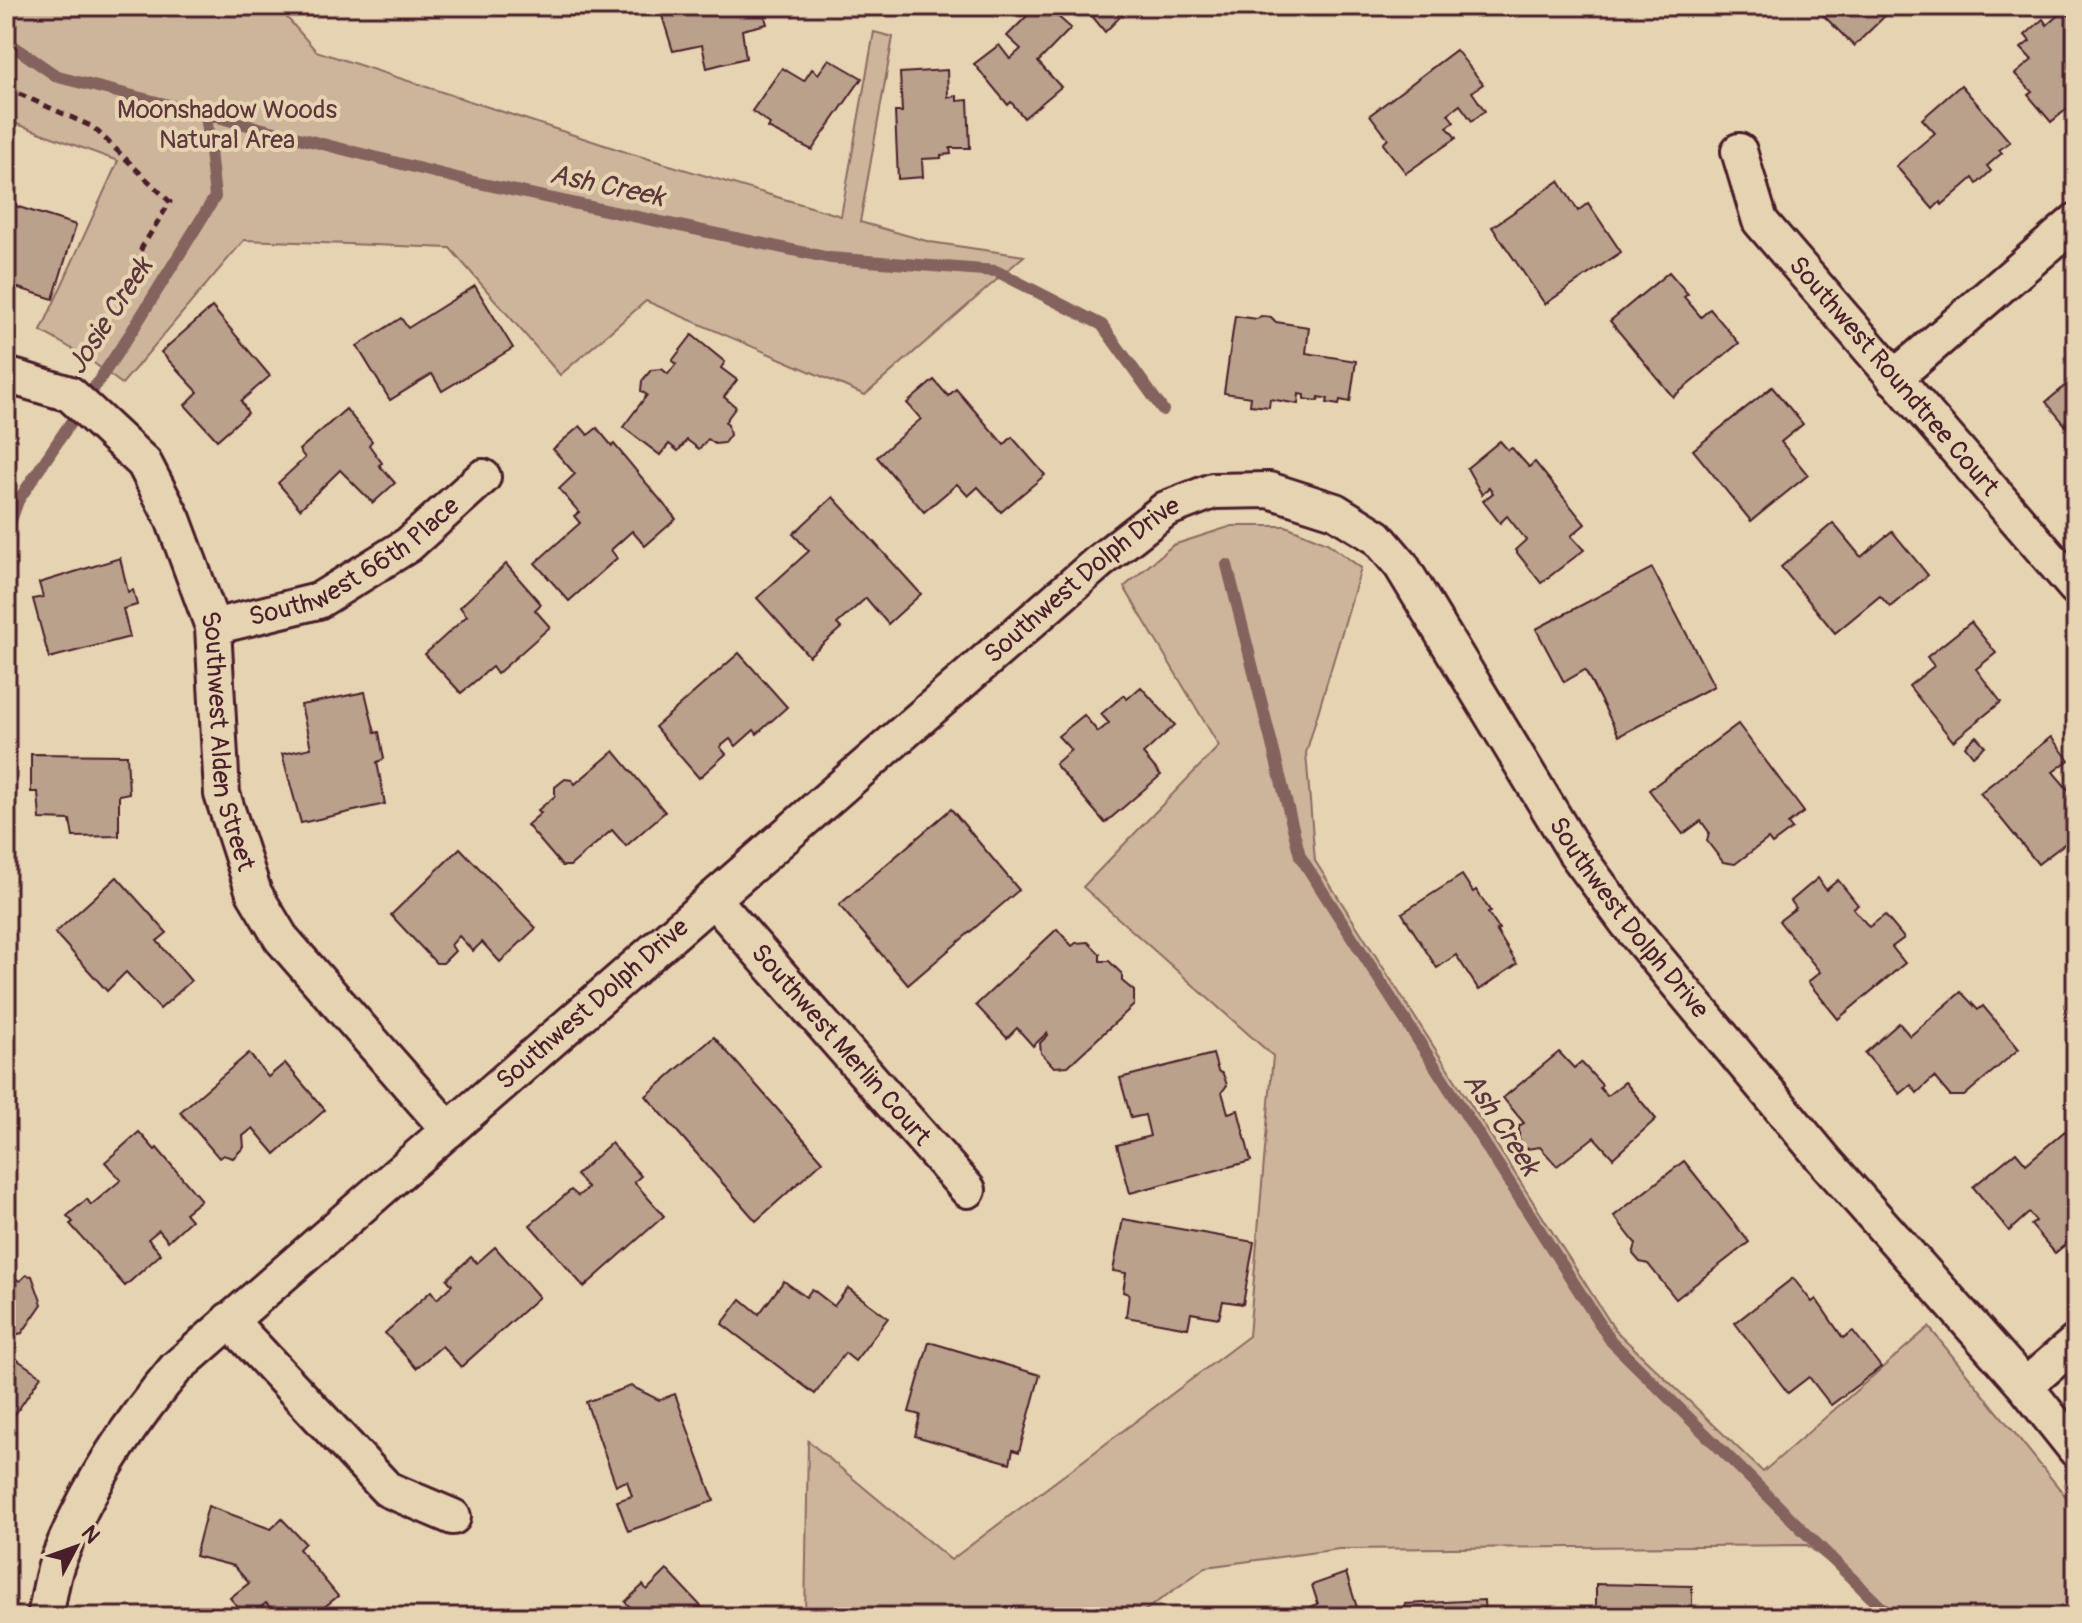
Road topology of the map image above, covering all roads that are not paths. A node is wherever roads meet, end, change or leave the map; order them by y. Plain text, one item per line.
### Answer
1 (1739, 151) dead end
2 (2076, 221) edge
3 (6, 375) edge
4 (1894, 378) junction
5 (483, 477) dead end
6 (2076, 588) edge
7 (213, 627) junction
8 (713, 899) junction
9 (449, 1130) junction
10 (968, 1190) dead end
11 (229, 1320) junction
12 (2076, 1342) edge
13 (2025, 1386) junction
14 (2076, 1450) edge
15 (453, 1517) dead end
16 (45, 1617) edge

1 - 4 street, Southwest Roundtree Court
2 - 4 street
3 - 7 street, Southwest Alden Street
4 - 6 street, Southwest Roundtree Court
5 - 7 street, Southwest 66th Place
7 - 9 street, Southwest Alden Street
8 - 9 street, Southwest Dolph Drive
8 - 10 street, Southwest Merlin Court
8 - 13 street, Southwest Dolph Drive
9 - 11 street, Southwest Dolph Drive
11 - 15 street
11 - 16 street, Southwest Dolph Drive
12 - 13 street
13 - 14 street, Southwest Dolph Drive

